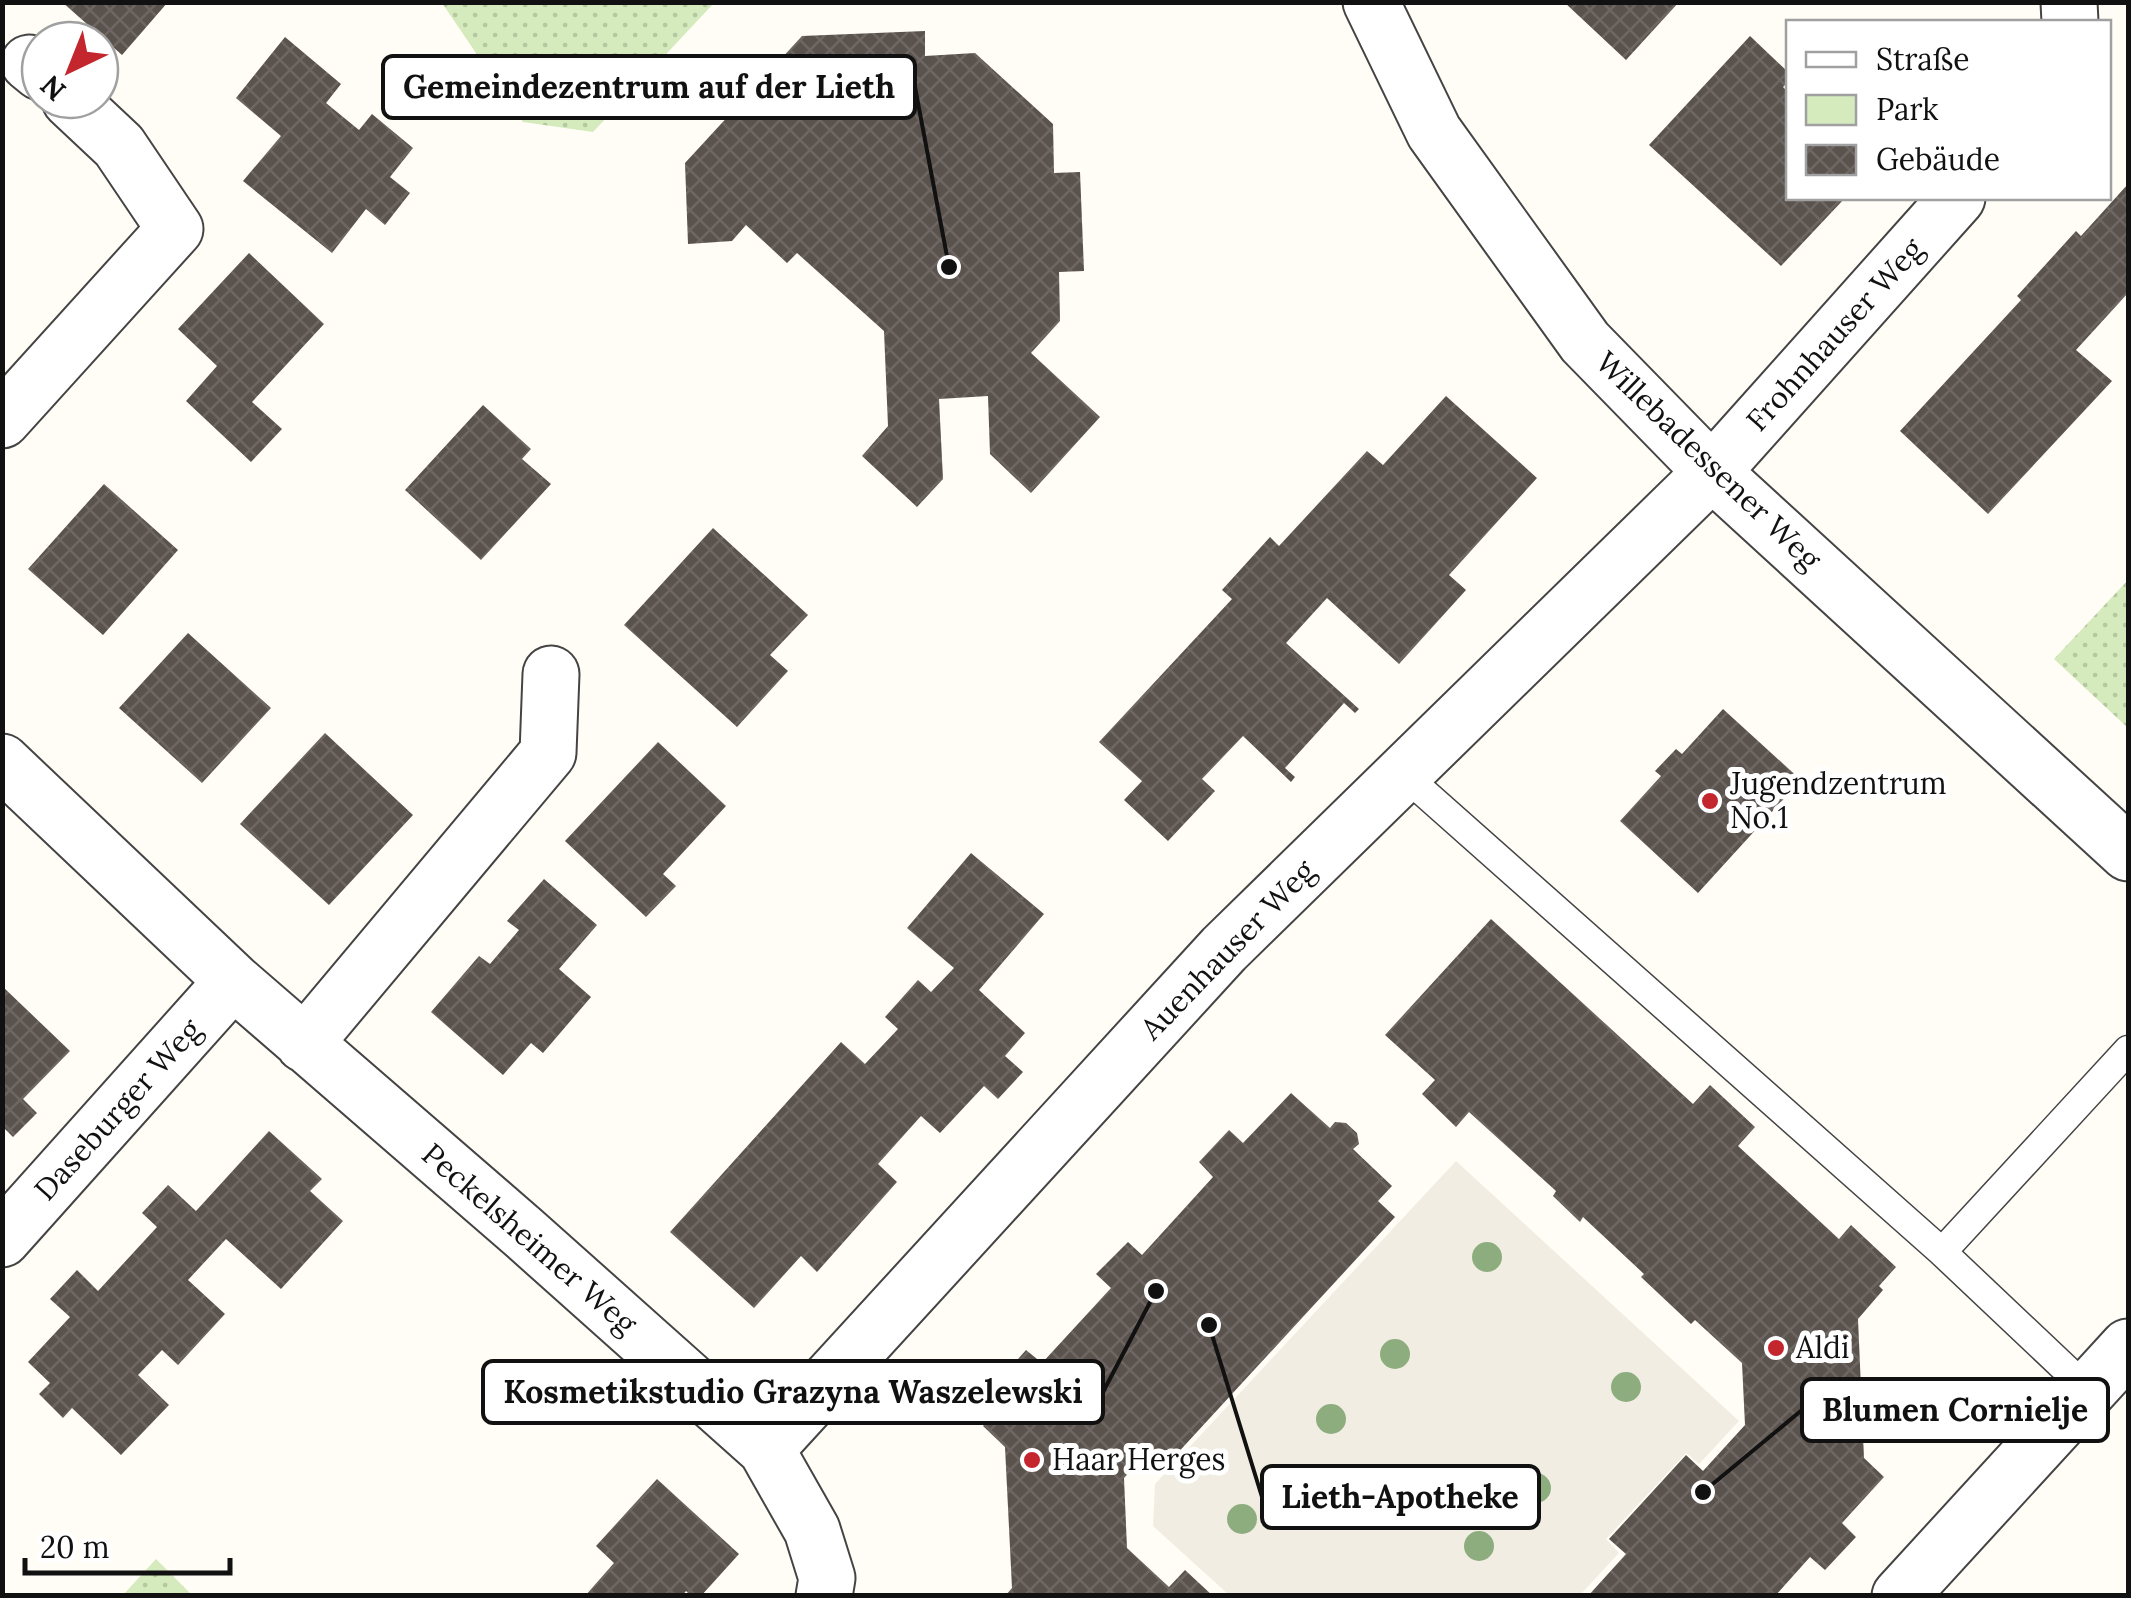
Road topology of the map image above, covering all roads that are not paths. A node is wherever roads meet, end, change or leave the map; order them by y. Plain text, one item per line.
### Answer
1 (1371, 2) edge
2 (91, 120) edge
3 (1955, 200) edge
4 (2, 420) edge
5 (1712, 472) junction
6 (551, 674) dead end
7 (2, 762) edge
8 (1402, 773) junction
9 (2128, 852) edge
10 (233, 981) junction
11 (304, 1044) junction
12 (2128, 1050) edge
13 (2, 1239) edge
14 (1942, 1252) junction
15 (2128, 1347) edge
16 (2089, 1391) junction
17 (766, 1449) junction
18 (824, 1596) edge
19 (1900, 1596) edge

1 - 5 street, Willebadessener Weg
2 - 4 street
3 - 5 street, Frohnhauser Weg
5 - 8 street, Auenhauser Weg
5 - 9 street, Willebadessener Weg
6 - 11 street
7 - 10 street, Peckelsheimer Weg
8 - 14 lane
8 - 17 street, Auenhauser Weg
10 - 11 street, Peckelsheimer Weg
10 - 13 street, Daseburger Weg
11 - 17 street, Peckelsheimer Weg
12 - 14 lane
14 - 16 lane
15 - 16 street
16 - 19 street
17 - 18 street, Peckelsheimer Weg

